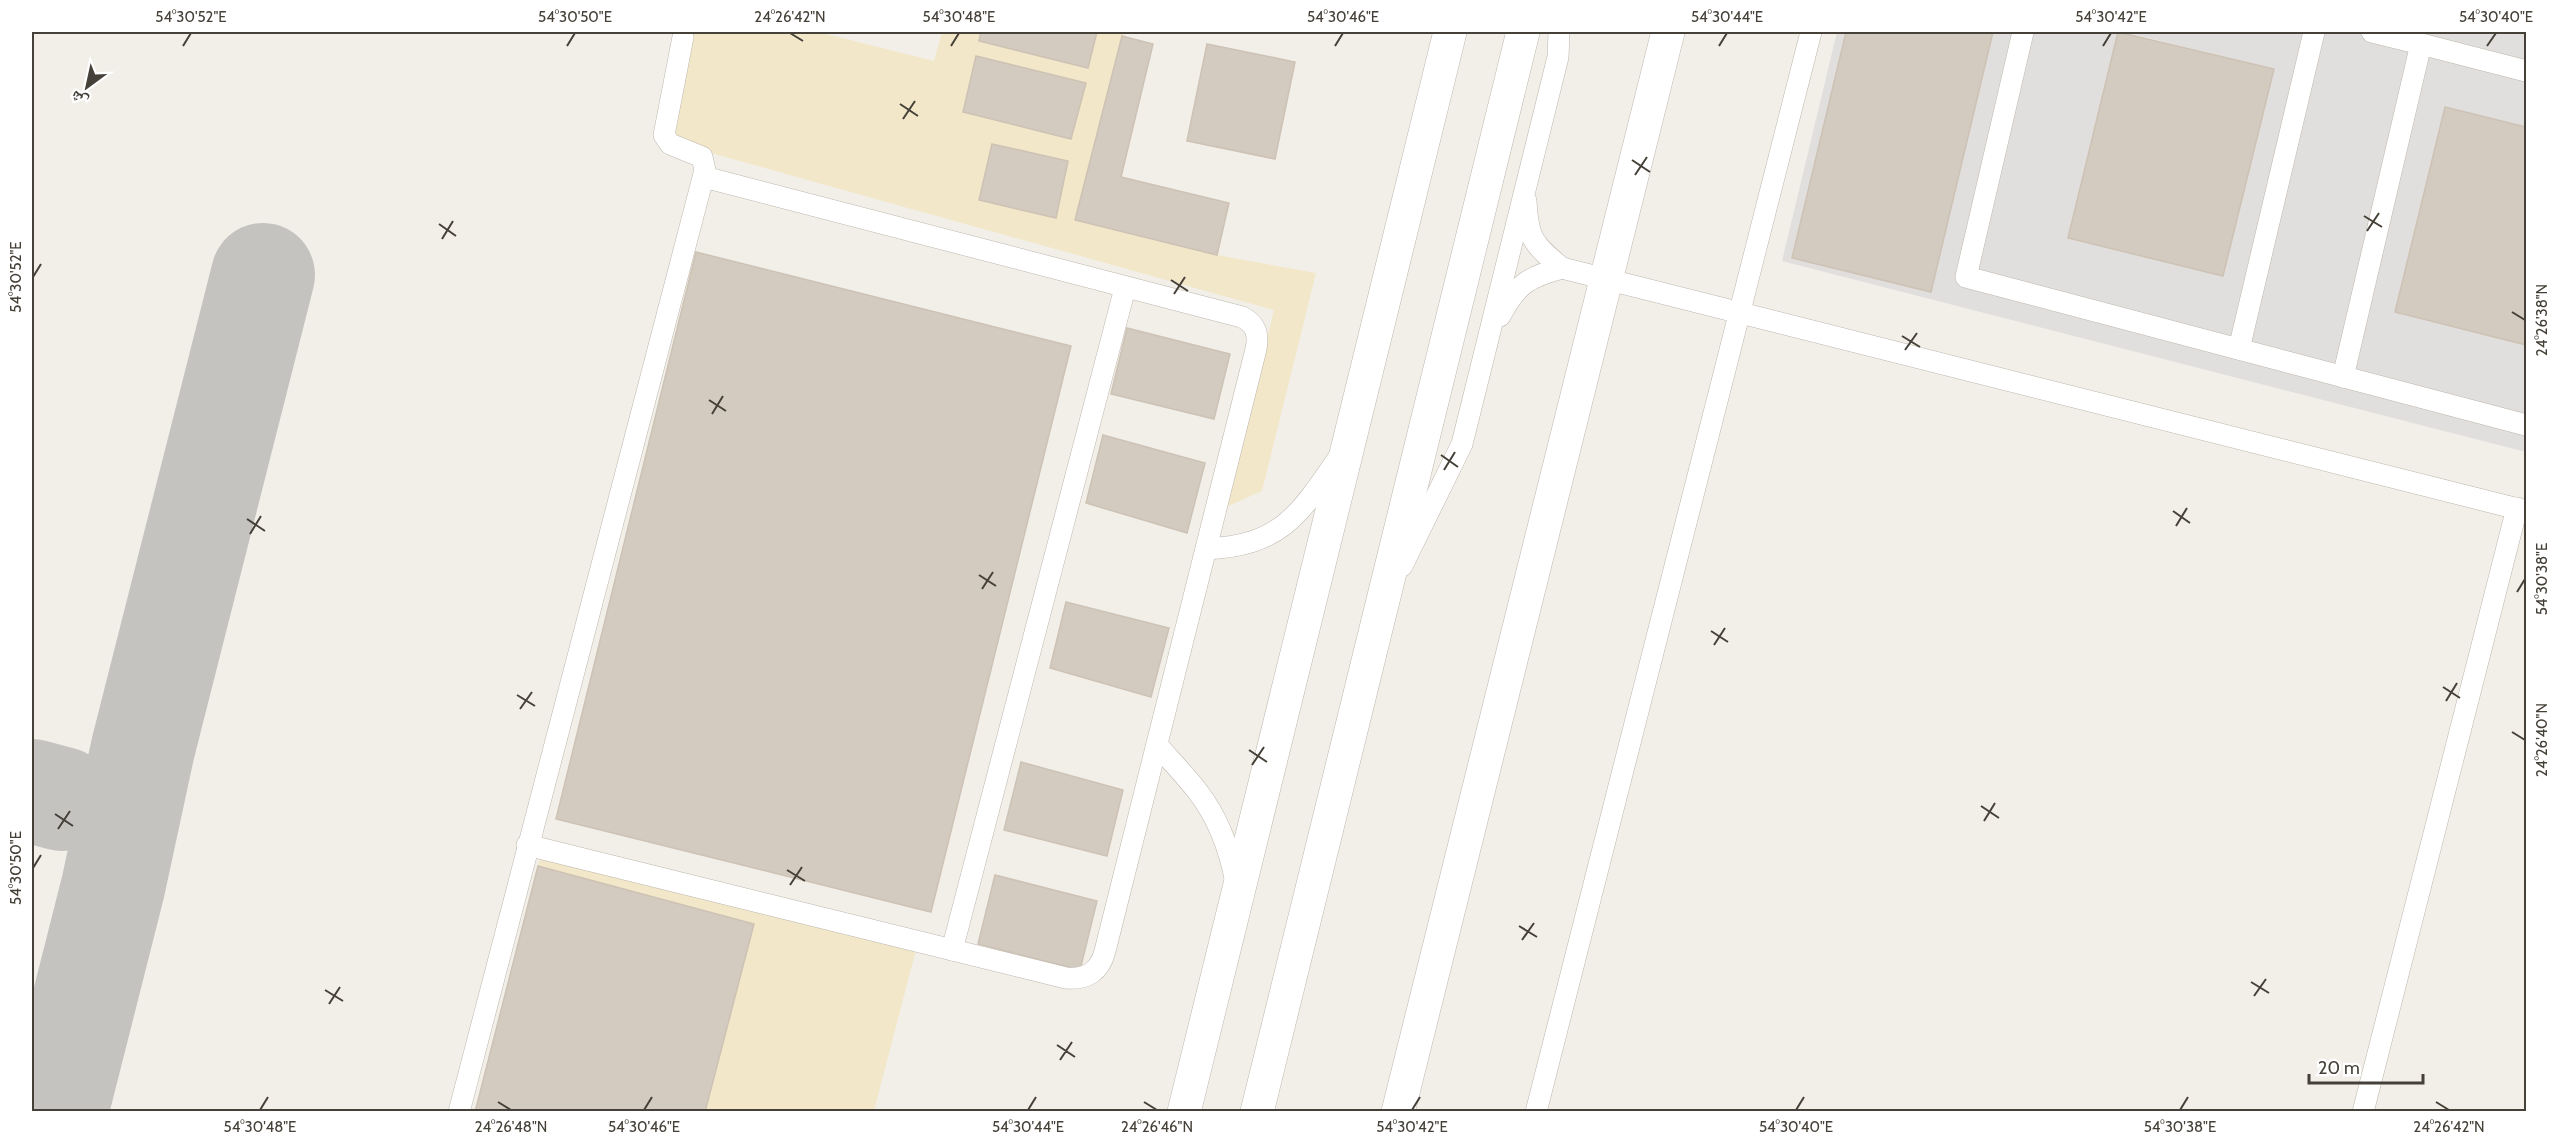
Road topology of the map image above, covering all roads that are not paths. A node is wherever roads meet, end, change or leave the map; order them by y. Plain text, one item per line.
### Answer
1 (1450, 32) edge
2 (1523, 32) edge
3 (1559, 32) edge
4 (1668, 32) edge
5 (1812, 32) edge
6 (2023, 32) edge
7 (2314, 32) edge
8 (2372, 32) edge
9 (683, 37) dead end
10 (2421, 44) junction
11 (2526, 71) edge
12 (704, 177) junction
13 (1526, 181) junction
14 (1562, 268) junction
15 (1607, 280) junction
16 (1125, 288) junction
17 (1741, 313) junction
18 (1489, 338) junction
19 (2239, 349) junction
20 (2343, 377) junction
21 (2526, 425) edge
22 (1349, 441) junction
23 (2522, 510) edge
24 (1206, 549) junction
25 (1380, 611) junction
26 (1158, 746) junction
27 (527, 845) junction
28 (1238, 895) junction
29 (952, 950) junction
30 (459, 1112) edge
31 (1184, 1112) edge
32 (1257, 1112) edge
33 (1398, 1112) edge
34 (1536, 1112) edge
35 (2363, 1112) edge

1 - 22 street
2 - 25 street
3 - 13 lane
4 - 15 street
5 - 17 lane
6 - 19 lane
7 - 19 lane
8 - 10 lane
9 - 12 lane
10 - 11 lane
10 - 20 lane
12 - 16 lane
12 - 27 lane
13 - 14 lane
13 - 18 lane
14 - 15 lane
14 - 18 lane
15 - 17 lane
15 - 33 street
16 - 24 lane
16 - 29 lane
17 - 23 lane
17 - 34 lane
18 - 25 lane
19 - 20 lane
20 - 21 lane
22 - 24 lane
22 - 28 street
23 - 35 lane
24 - 26 lane
25 - 32 street
26 - 28 lane
26 - 29 lane
27 - 29 lane
27 - 30 lane
28 - 31 street

